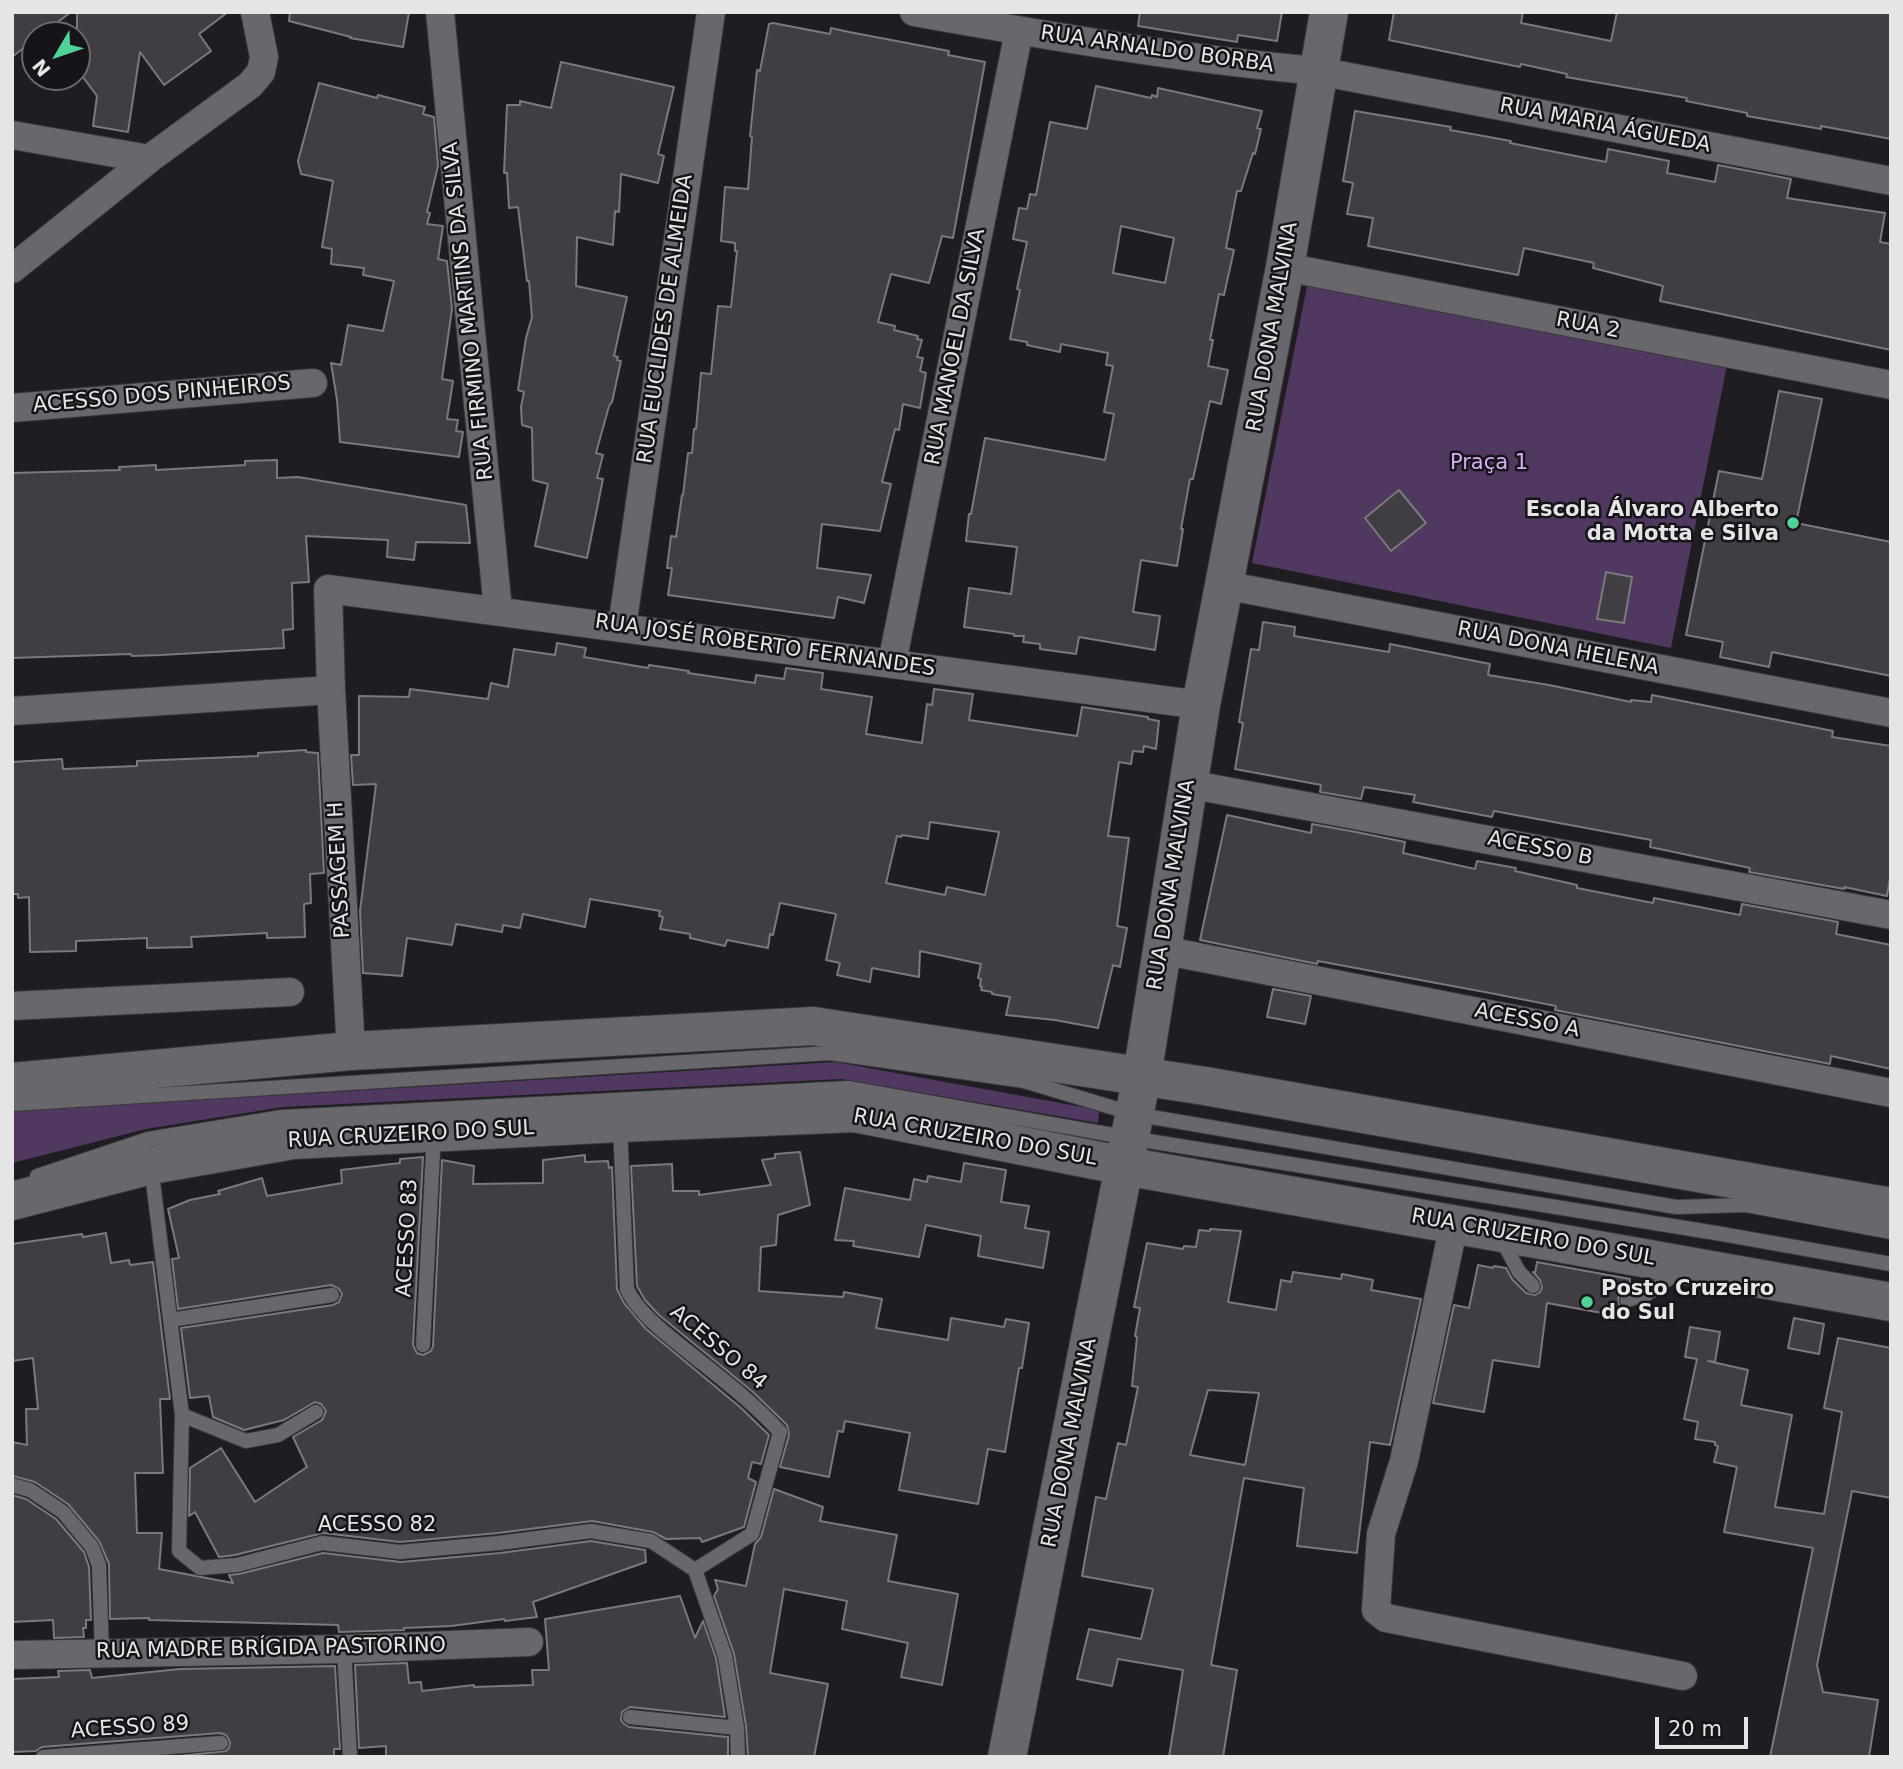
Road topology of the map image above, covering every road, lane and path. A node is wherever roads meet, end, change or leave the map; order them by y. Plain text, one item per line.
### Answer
1 (254, 12) edge
2 (440, 12) edge
3 (711, 12) edge
4 (914, 12) edge
5 (1329, 12) edge
6 (1019, 31) junction
7 (1318, 71) junction
8 (12, 135) edge
9 (149, 159) junction
10 (1891, 181) edge
11 (1284, 267) junction
12 (12, 268) edge
13 (313, 383) dead end
14 (1891, 385) edge
15 (12, 408) edge
16 (1224, 585) junction
17 (328, 589) joint
18 (498, 611) junction
19 (622, 627) junction
20 (892, 663) junction
21 (331, 690) junction
22 (1201, 705) junction
23 (12, 711) edge
24 (1891, 713) edge
25 (1188, 784) junction
26 (1891, 915) edge
27 (1162, 950) junction
28 (290, 992) dead end
29 (12, 1006) edge
30 (351, 1051) junction
31 (1142, 1076) junction
32 (12, 1082) edge
33 (1891, 1093) edge
34 (12, 1104) edge
35 (620, 1123) junction
36 (434, 1133) junction
37 (1130, 1139) junction
38 (151, 1165) junction
39 (18, 1191) edge
40 (1891, 1207) edge
41 (1454, 1224) junction
42 (1497, 1231) junction
43 (1891, 1233) edge
44 (1891, 1264) edge
45 (1688, 1265) junction
46 (1533, 1286) dead end
47 (332, 1295) dead end
48 (1627, 1300) dead end
49 (1891, 1302) edge
50 (170, 1320) junction
51 (423, 1345) dead end
52 (316, 1412) dead end
53 (182, 1415) junction
54 (12, 1485) edge
55 (695, 1570) junction
56 (529, 1642) dead end
57 (344, 1649) junction
58 (102, 1652) junction
59 (12, 1655) edge
60 (1683, 1676) dead end
61 (630, 1717) dead end
62 (737, 1728) junction
63 (221, 1743) dead end
64 (85, 1755) edge
65 (43, 1757) edge
66 (350, 1757) edge
67 (738, 1757) edge
68 (1007, 1757) edge

1 - 9 street
2 - 18 street, RUA FIRMINO MARTINS DA SILVA
3 - 19 street, RUA EUCLIDES DE ALMEIDA
4 - 6 street, RUA ARNALDO BORBA
5 - 7 main road, RUA DONA MALVINA
6 - 7 street, RUA ARNALDO BORBA
6 - 20 street, RUA MANOEL DA SILVA
7 - 10 street, RUA MARIA ÁGUEDA
7 - 11 main road, RUA DONA MALVINA
8 - 9 street
9 - 12 street
11 - 14 street, RUA 2
11 - 16 main road, RUA DONA MALVINA
13 - 15 street, ACESSO DOS PINHEIROS
16 - 22 main road, RUA DONA MALVINA
16 - 24 street, RUA DONA HELENA
17 - 18 street, RUA JOSÉ ROBERTO FERNANDES
17 - 21 street, PASSAGEM H
18 - 19 street, RUA JOSÉ ROBERTO FERNANDES
19 - 20 street, RUA JOSÉ ROBERTO FERNANDES
20 - 22 street, RUA JOSÉ ROBERTO FERNANDES
21 - 23 street
21 - 30 street, PASSAGEM H
22 - 25 main road, RUA DONA MALVINA
25 - 26 street, ACESSO B
25 - 27 main road, RUA DONA MALVINA
27 - 31 main road, RUA DONA MALVINA
27 - 33 street, ACESSO A
28 - 29 street
30 - 31 main road
30 - 32 main road
31 - 37 main road, RUA DONA MALVINA
31 - 40 main road
34 - 37 lane
35 - 36 main road, RUA CRUZEIRO DO SUL
35 - 37 main road, RUA CRUZEIRO DO SUL
35 - 55 lane, ACESSO 84
36 - 38 main road, RUA CRUZEIRO DO SUL
36 - 51 lane, ACESSO 83
37 - 39 lane
37 - 41 main road, RUA CRUZEIRO DO SUL
37 - 43 lane
37 - 44 lane
37 - 68 main road, RUA DONA MALVINA
38 - 39 main road, RUA CRUZEIRO DO SUL
38 - 50 lane, ACESSO 82
41 - 42 main road, RUA CRUZEIRO DO SUL
41 - 60 street
42 - 45 main road, RUA CRUZEIRO DO SUL
42 - 46 lane
45 - 48 lane
45 - 49 main road, RUA CRUZEIRO DO SUL
47 - 50 lane
50 - 53 lane, ACESSO 82
52 - 53 lane
53 - 55 lane, ACESSO 82
54 - 58 lane
55 - 62 lane
56 - 57 street, RUA MADRE BRÍGIDA PASTORINO
57 - 58 street, RUA MADRE BRÍGIDA PASTORINO
57 - 66 lane
58 - 59 street, RUA MADRE BRÍGIDA PASTORINO
61 - 62 lane
62 - 67 lane
63 - 64 lane, ACESSO 89
64 - 65 lane, ACESSO 89

